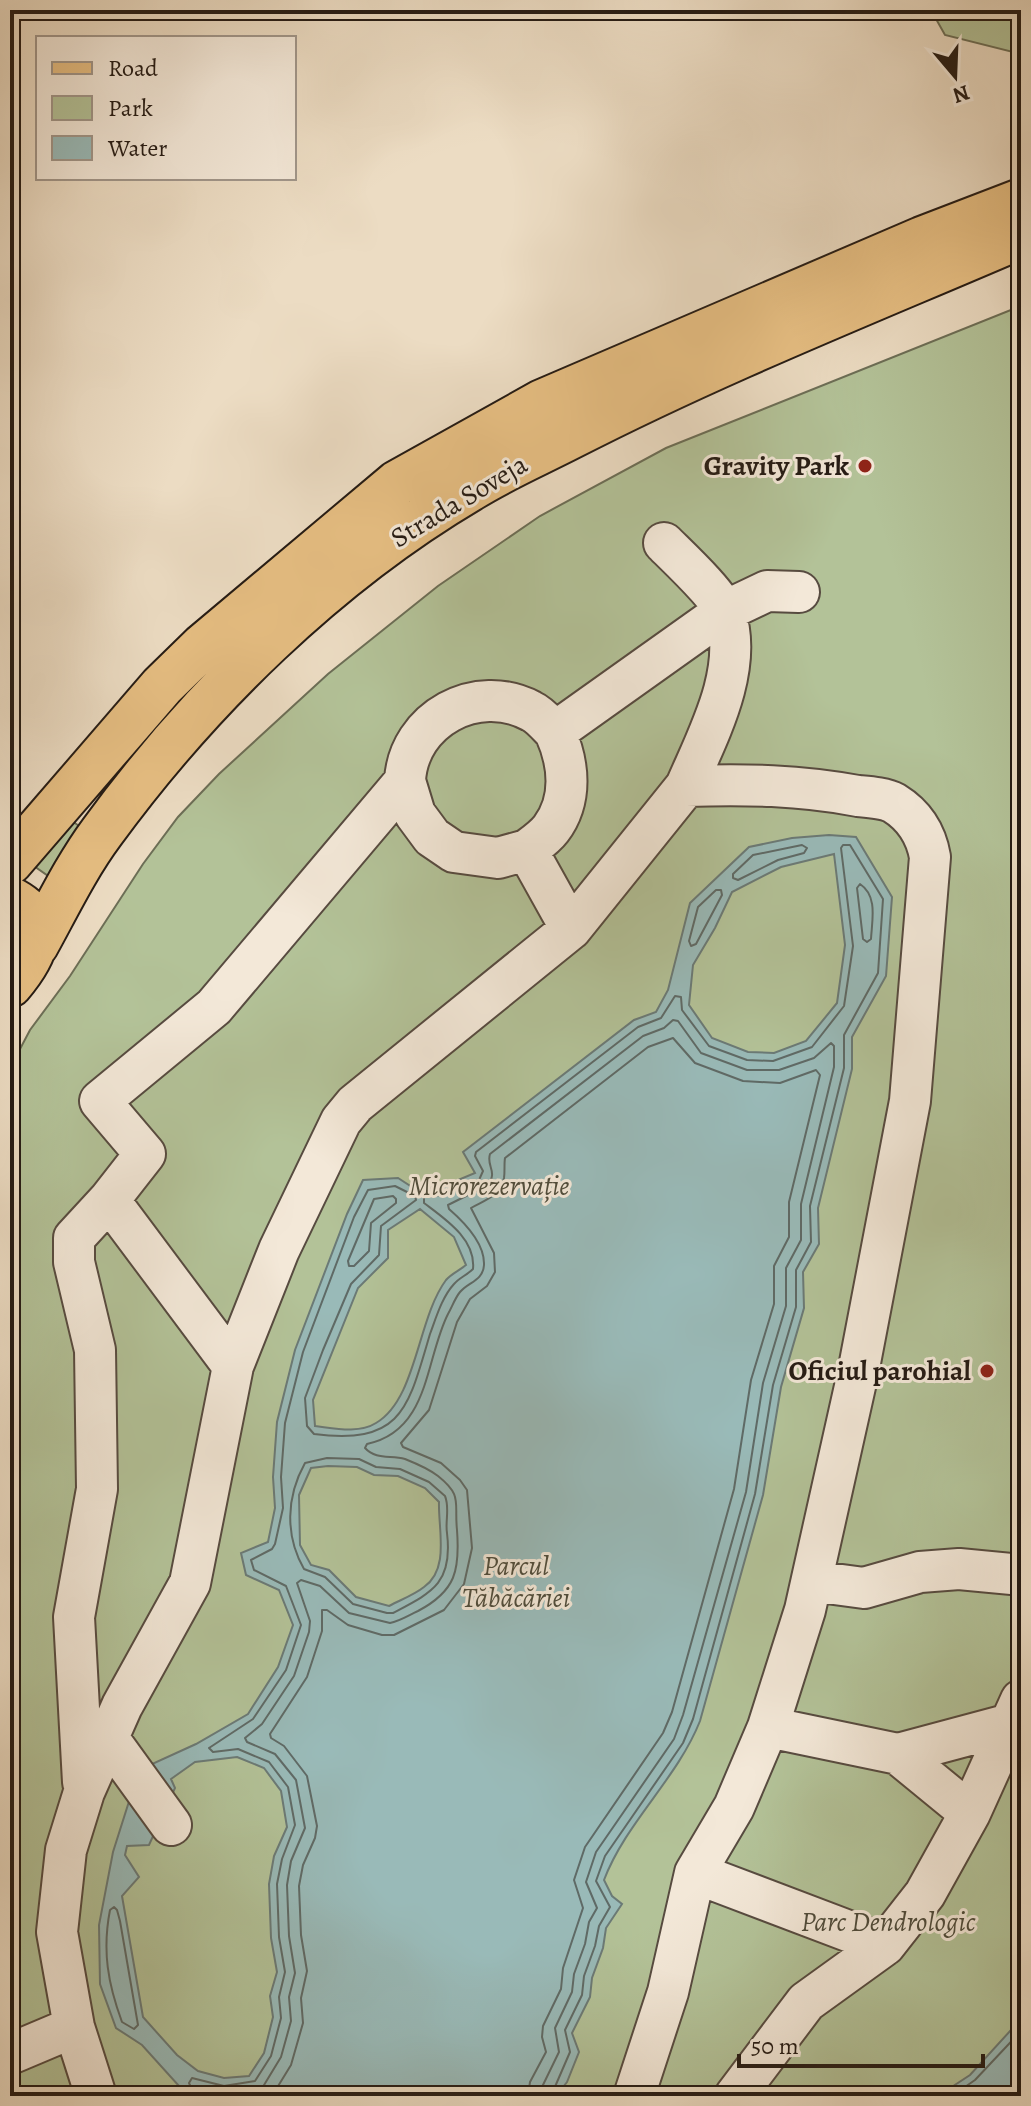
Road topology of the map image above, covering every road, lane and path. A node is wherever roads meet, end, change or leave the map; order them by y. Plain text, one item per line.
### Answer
1 (1021, 201) edge
2 (1021, 236) edge
3 (664, 543) dead end
4 (799, 592) dead end
5 (725, 611) junction
6 (555, 732) junction
7 (405, 781) junction
8 (686, 786) junction
9 (527, 850) junction
10 (10, 862) edge
11 (10, 899) edge
12 (571, 929) junction
13 (36, 945) junction
14 (10, 985) edge
15 (109, 1200) junction
16 (233, 1366) junction
17 (1021, 1575) edge
18 (812, 1581) junction
19 (1016, 1712) edge
20 (768, 1727) junction
21 (108, 1738) junction
22 (898, 1754) junction
23 (84, 1792) junction
24 (970, 1813) junction
25 (171, 1825) dead end
26 (695, 1873) junction
27 (885, 1945) junction
28 (74, 2027) junction
29 (10, 2054) edge
30 (96, 2096) edge
31 (634, 2096) edge
32 (735, 2096) edge

1 - 10 main road, Strada Soveja
2 - 13 main road, Strada Soveja
3 - 5 street
4 - 5 street
5 - 6 street
5 - 8 street
6 - 7 street
6 - 9 street
7 - 9 street
7 - 15 street
8 - 12 street
8 - 18 street
9 - 12 street
11 - 13 main road
12 - 16 street
13 - 14 main road, Strada Soveja
15 - 16 street
15 - 23 street
16 - 21 street
17 - 18 street
18 - 20 street
19 - 22 street
19 - 24 street
20 - 22 street
20 - 26 street
21 - 23 street
21 - 25 street
22 - 24 street
23 - 28 street
24 - 27 street
26 - 27 street
26 - 31 street
27 - 32 street
28 - 29 street
28 - 30 street

